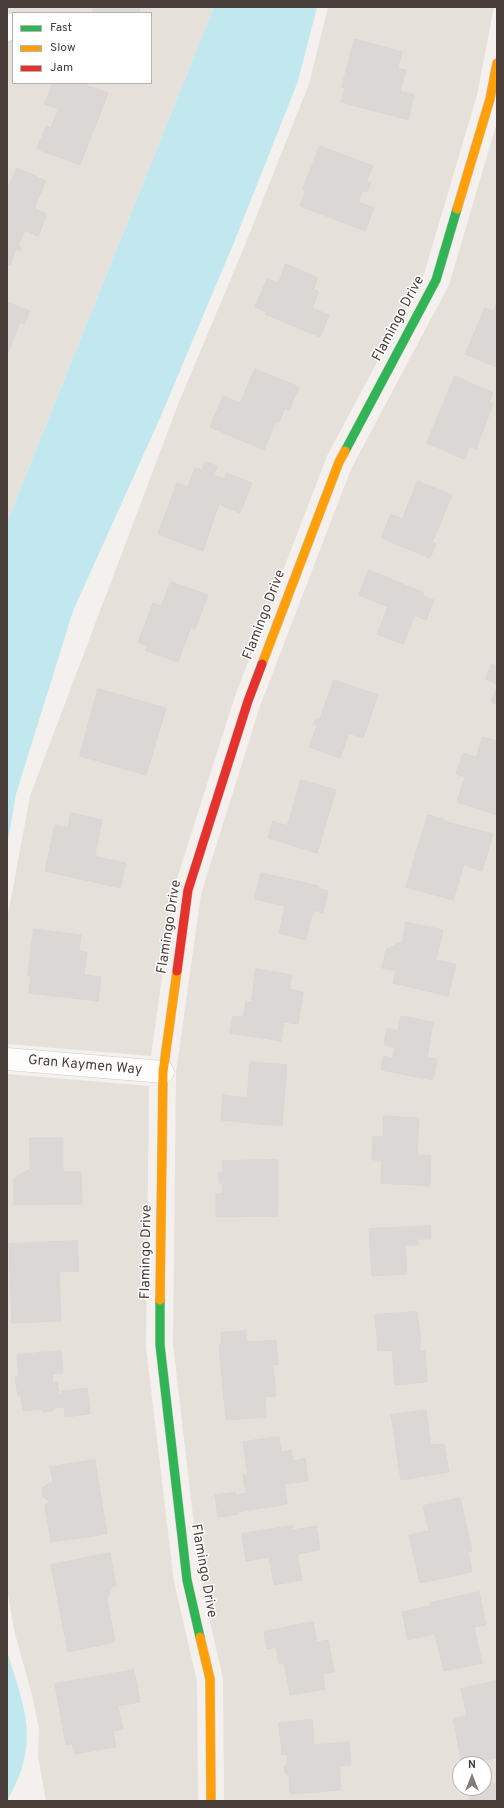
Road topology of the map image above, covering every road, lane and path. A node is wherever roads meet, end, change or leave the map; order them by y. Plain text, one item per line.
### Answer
1 (7, 24) edge
2 (7, 30) edge
3 (497, 63) edge
4 (7, 1059) edge
5 (163, 1072) junction
6 (211, 1801) edge

1 - 2 street
3 - 5 street, Flamingo Drive
4 - 5 street, Gran Kaymen Way
5 - 6 street, Flamingo Drive

